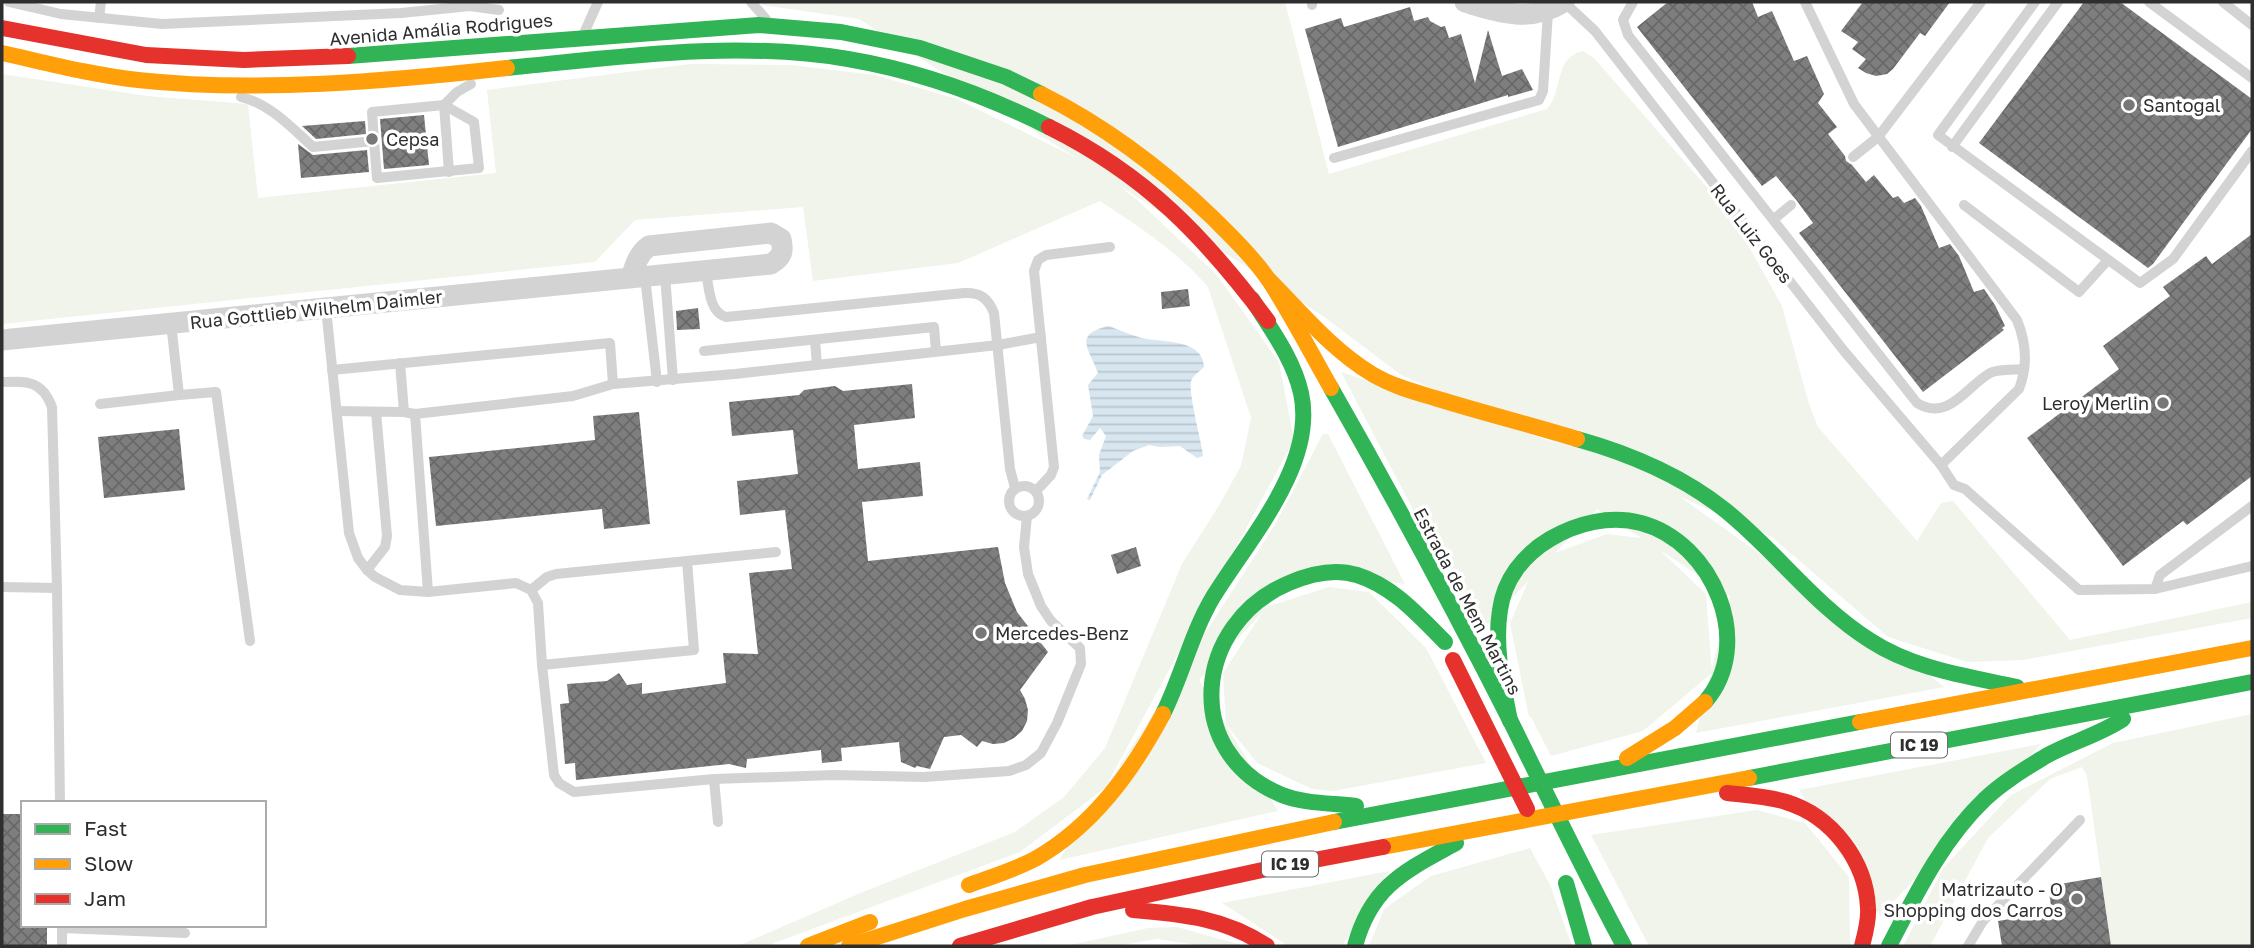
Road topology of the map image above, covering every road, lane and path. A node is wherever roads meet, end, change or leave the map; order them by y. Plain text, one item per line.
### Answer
1 (9, 2) edge
2 (101, 2) edge
3 (598, 2) edge
4 (751, 2) edge
5 (1465, 2) edge
6 (1633, 2) edge
7 (1805, 2) edge
8 (1980, 2) edge
9 (2035, 2) edge
10 (2058, 2) edge
11 (2149, 2) edge
12 (2222, 2) edge
13 (430, 6) edge
14 (1546, 7) edge
15 (499, 10) dead end
16 (99, 18) junction
17 (2252, 25) edge
18 (772, 26) junction
19 (2, 28) edge
20 (582, 37) junction
21 (2, 53) edge
22 (555, 64) junction
23 (2252, 78) edge
24 (176, 82) junction
25 (444, 105) junction
26 (1878, 137) junction
27 (374, 141) junction
28 (1952, 146) junction
29 (2252, 151) edge
30 (1853, 157) dead end
31 (1334, 158) dead end
32 (449, 172) junction
33 (1791, 205) dead end
34 (1965, 205) dead end
35 (1774, 219) junction
36 (1110, 247) dead end
37 (2108, 260) junction
38 (706, 271) junction
39 (647, 276) junction
40 (1269, 280) junction
41 (1252, 299) junction
42 (326, 308) junction
43 (171, 323) junction
44 (1041, 337) junction
45 (2, 340) edge
46 (815, 340) junction
47 (998, 345) junction
48 (704, 351) dead end
49 (936, 352) junction
50 (400, 363) junction
51 (817, 365) junction
52 (2024, 369) junction
53 (332, 370) junction
54 (673, 380) junction
55 (2, 382) edge
56 (657, 382) junction
57 (614, 384) junction
58 (179, 395) junction
59 (100, 404) dead end
60 (337, 411) junction
61 (376, 412) junction
62 (410, 413) junction
63 (1331, 420) dead end
64 (1941, 465) junction
65 (1015, 488) junction
66 (1036, 491) junction
67 (2252, 506) edge
68 (1027, 516) junction
69 (776, 552) dead end
70 (687, 561) junction
71 (2252, 566) edge
72 (367, 570) junction
73 (2, 587) edge
74 (57, 588) junction
75 (2155, 589) junction
76 (531, 590) junction
77 (428, 592) junction
78 (1420, 593) dead end
79 (250, 641) dead end
80 (1445, 642) junction
81 (2252, 648) edge
82 (542, 665) junction
83 (2252, 682) edge
84 (2029, 690) junction
85 (2148, 701) junction
86 (1510, 721) junction
87 (1617, 768) junction
88 (714, 779) junction
89 (1690, 790) junction
90 (60, 801) edge
91 (1390, 810) junction
92 (2080, 820) dead end
93 (718, 822) dead end
94 (1489, 825) junction
95 (1541, 835) dead end
96 (954, 890) dead end
97 (1092, 907) junction
98 (881, 918) dead end
99 (62, 927) edge
100 (185, 933) dead end
101 (1601, 942) dead end
102 (62, 946) edge
103 (808, 946) edge
104 (849, 946) edge
105 (960, 946) edge
106 (1267, 946) edge
107 (1355, 946) edge
108 (1584, 946) edge
109 (1624, 946) edge
110 (1862, 946) edge
111 (1889, 946) edge
112 (1968, 946) edge

1 - 16 lane
2 - 16 lane
3 - 20 lane
4 - 18 lane
5 - 14 street
6 - 35 lane
7 - 26 lane
8 - 26 lane
9 - 28 lane
10 - 28 lane
11 - 23 lane
12 - 17 lane
13 - 15 lane
13 - 16 lane
14 - 31 lane
14 - 64 lane, Rua Luiz Goes
18 - 20 main road, Avenida Amália Rodrigues
18 - 40 main road, Avenida Amália Rodrigues
19 - 20 main road, Avenida Amália Rodrigues
21 - 24 main road
22 - 24 main road
22 - 25 lane
22 - 41 main road
24 - 27 lane
25 - 27 lane
25 - 32 lane
25 - 32 lane
26 - 30 lane
26 - 52 lane
27 - 32 lane
28 - 37 lane
29 - 37 lane
33 - 35 lane
34 - 37 lane
35 - 52 lane
36 - 44 lane
38 - 39 street, Rua Gottlieb Wilhelm Daimler
38 - 39 street, Rua Gottlieb Wilhelm Daimler
38 - 47 lane
39 - 42 street, Rua Gottlieb Wilhelm Daimler
39 - 54 lane
39 - 56 lane
40 - 84 main road
40 - 86 main road, Estrada de Mem Martins
41 - 63 main road
41 - 96 main road
42 - 43 street, Rua Gottlieb Wilhelm Daimler
42 - 53 lane
43 - 45 street, Rua Gottlieb Wilhelm Daimler
43 - 58 lane
44 - 47 lane
44 - 66 lane
46 - 48 lane
46 - 49 lane
46 - 51 lane
47 - 49 lane
47 - 65 lane
49 - 51 lane
50 - 53 lane
50 - 57 lane
50 - 62 lane
51 - 54 lane
52 - 64 lane
53 - 60 lane
54 - 56 lane
55 - 74 lane
56 - 57 lane
57 - 62 lane
58 - 59 lane
58 - 79 lane
60 - 61 lane
60 - 72 lane
61 - 62 lane
61 - 72 lane
62 - 77 lane
64 - 75 lane, Rua Luiz Goes
65 - 66 lane
65 - 68 lane
66 - 68 lane
67 - 75 lane
68 - 88 lane
69 - 70 lane
70 - 76 lane
70 - 82 lane
71 - 75 lane, Rua Luiz Goes
72 - 77 lane
73 - 74 lane
74 - 90 lane
76 - 77 lane
76 - 82 lane
78 - 80 main road
80 - 91 main road
80 - 95 main road
81 - 84 main road, IC 19
82 - 88 lane
83 - 85 main road, IC 19
84 - 87 main road, IC 19
85 - 89 main road, IC 19
85 - 111 main road
86 - 87 main road
86 - 109 main road, Estrada de Mem Martins
87 - 91 main road, IC 19
88 - 93 lane
89 - 94 main road, IC 19
89 - 110 main road
91 - 104 main road, IC 19
92 - 112 lane
94 - 97 main road, IC 19
94 - 107 main road
97 - 105 main road, IC 19
97 - 106 main road
98 - 103 main road
99 - 100 lane
99 - 102 lane
101 - 108 main road

